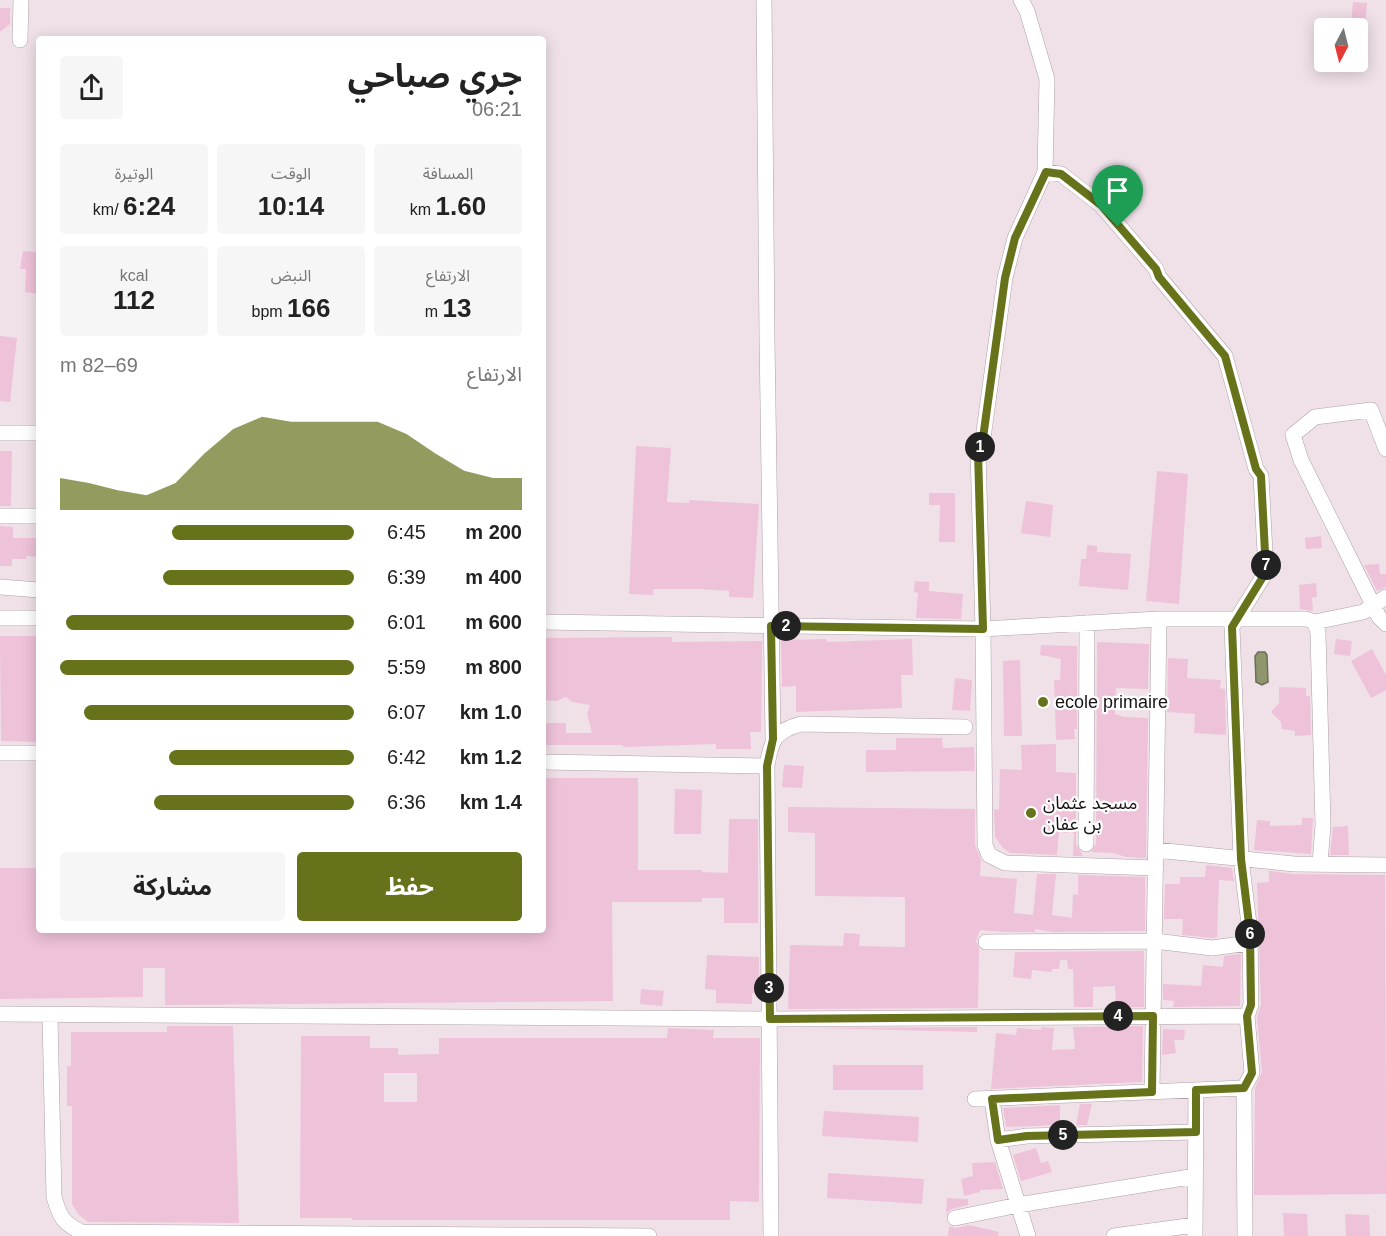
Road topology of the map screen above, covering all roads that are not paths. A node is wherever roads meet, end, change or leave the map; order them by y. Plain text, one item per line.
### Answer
1 (21, 0) edge
2 (764, 0) edge
3 (1021, 0) edge
4 (20, 40) dead end
5 (1046, 172) junction
6 (0, 433) edge
7 (36, 433) edge
8 (1386, 449) edge
9 (0, 516) edge
10 (36, 516) edge
11 (0, 587) edge
12 (36, 590) edge
13 (1380, 602) edge
14 (0, 618) edge
15 (36, 618) edge
16 (1238, 618) junction
17 (1159, 619) junction
18 (546, 622) edge
19 (1315, 622) junction
20 (1087, 623) junction
21 (1386, 624) edge
22 (771, 626) junction
23 (983, 629) junction
24 (965, 727) dead end
25 (773, 739) junction
26 (0, 753) edge
27 (36, 753) edge
28 (546, 762) edge
29 (767, 766) junction
30 (1086, 844) dead end
31 (1156, 850) junction
32 (1241, 859) junction
33 (1320, 864) junction
34 (1386, 865) edge
35 (1156, 868) junction
36 (1155, 941) junction
37 (986, 942) dead end
38 (1249, 943) junction
39 (0, 1014) edge
40 (50, 1016) junction
41 (1153, 1016) junction
42 (1247, 1016) junction
43 (770, 1019) junction
44 (1244, 1088) junction
45 (1196, 1090) junction
46 (1152, 1092) junction
47 (975, 1099) dead end
48 (992, 1099) junction
49 (1196, 1132) junction
50 (998, 1140) junction
51 (1196, 1176) junction
52 (1018, 1205) junction
53 (955, 1218) dead end
54 (1195, 1230) edge
55 (602, 1236) edge
56 (649, 1236) edge
57 (771, 1236) edge
58 (1028, 1236) edge
59 (1114, 1236) edge
60 (1245, 1236) edge

1 - 4 street
2 - 22 street
3 - 5 street
5 - 16 street
5 - 23 street
6 - 7 street
8 - 13 street
9 - 10 street
11 - 12 street
13 - 19 street
13 - 21 street
14 - 15 street
16 - 17 street
16 - 19 street
16 - 32 street
17 - 20 street
17 - 31 street
18 - 22 street
19 - 33 street
20 - 23 street
20 - 30 street
22 - 23 street
22 - 25 street
23 - 35 street
24 - 25 street
25 - 29 street
26 - 27 street
28 - 29 street
29 - 43 street
31 - 32 street
31 - 35 street
32 - 33 street
32 - 38 street
33 - 34 street
35 - 36 street
36 - 37 street
36 - 38 street
36 - 41 street
38 - 42 street
39 - 40 street
40 - 43 street
40 - 55 street
41 - 42 street
41 - 43 street
41 - 46 street
42 - 44 street
43 - 57 street
44 - 45 street
44 - 60 street
45 - 46 street
45 - 49 street
46 - 48 street
47 - 48 street
48 - 50 street
49 - 50 street
49 - 51 street
50 - 52 street
51 - 52 street
51 - 54 street
52 - 53 street
52 - 58 street
54 - 59 street
55 - 56 street

